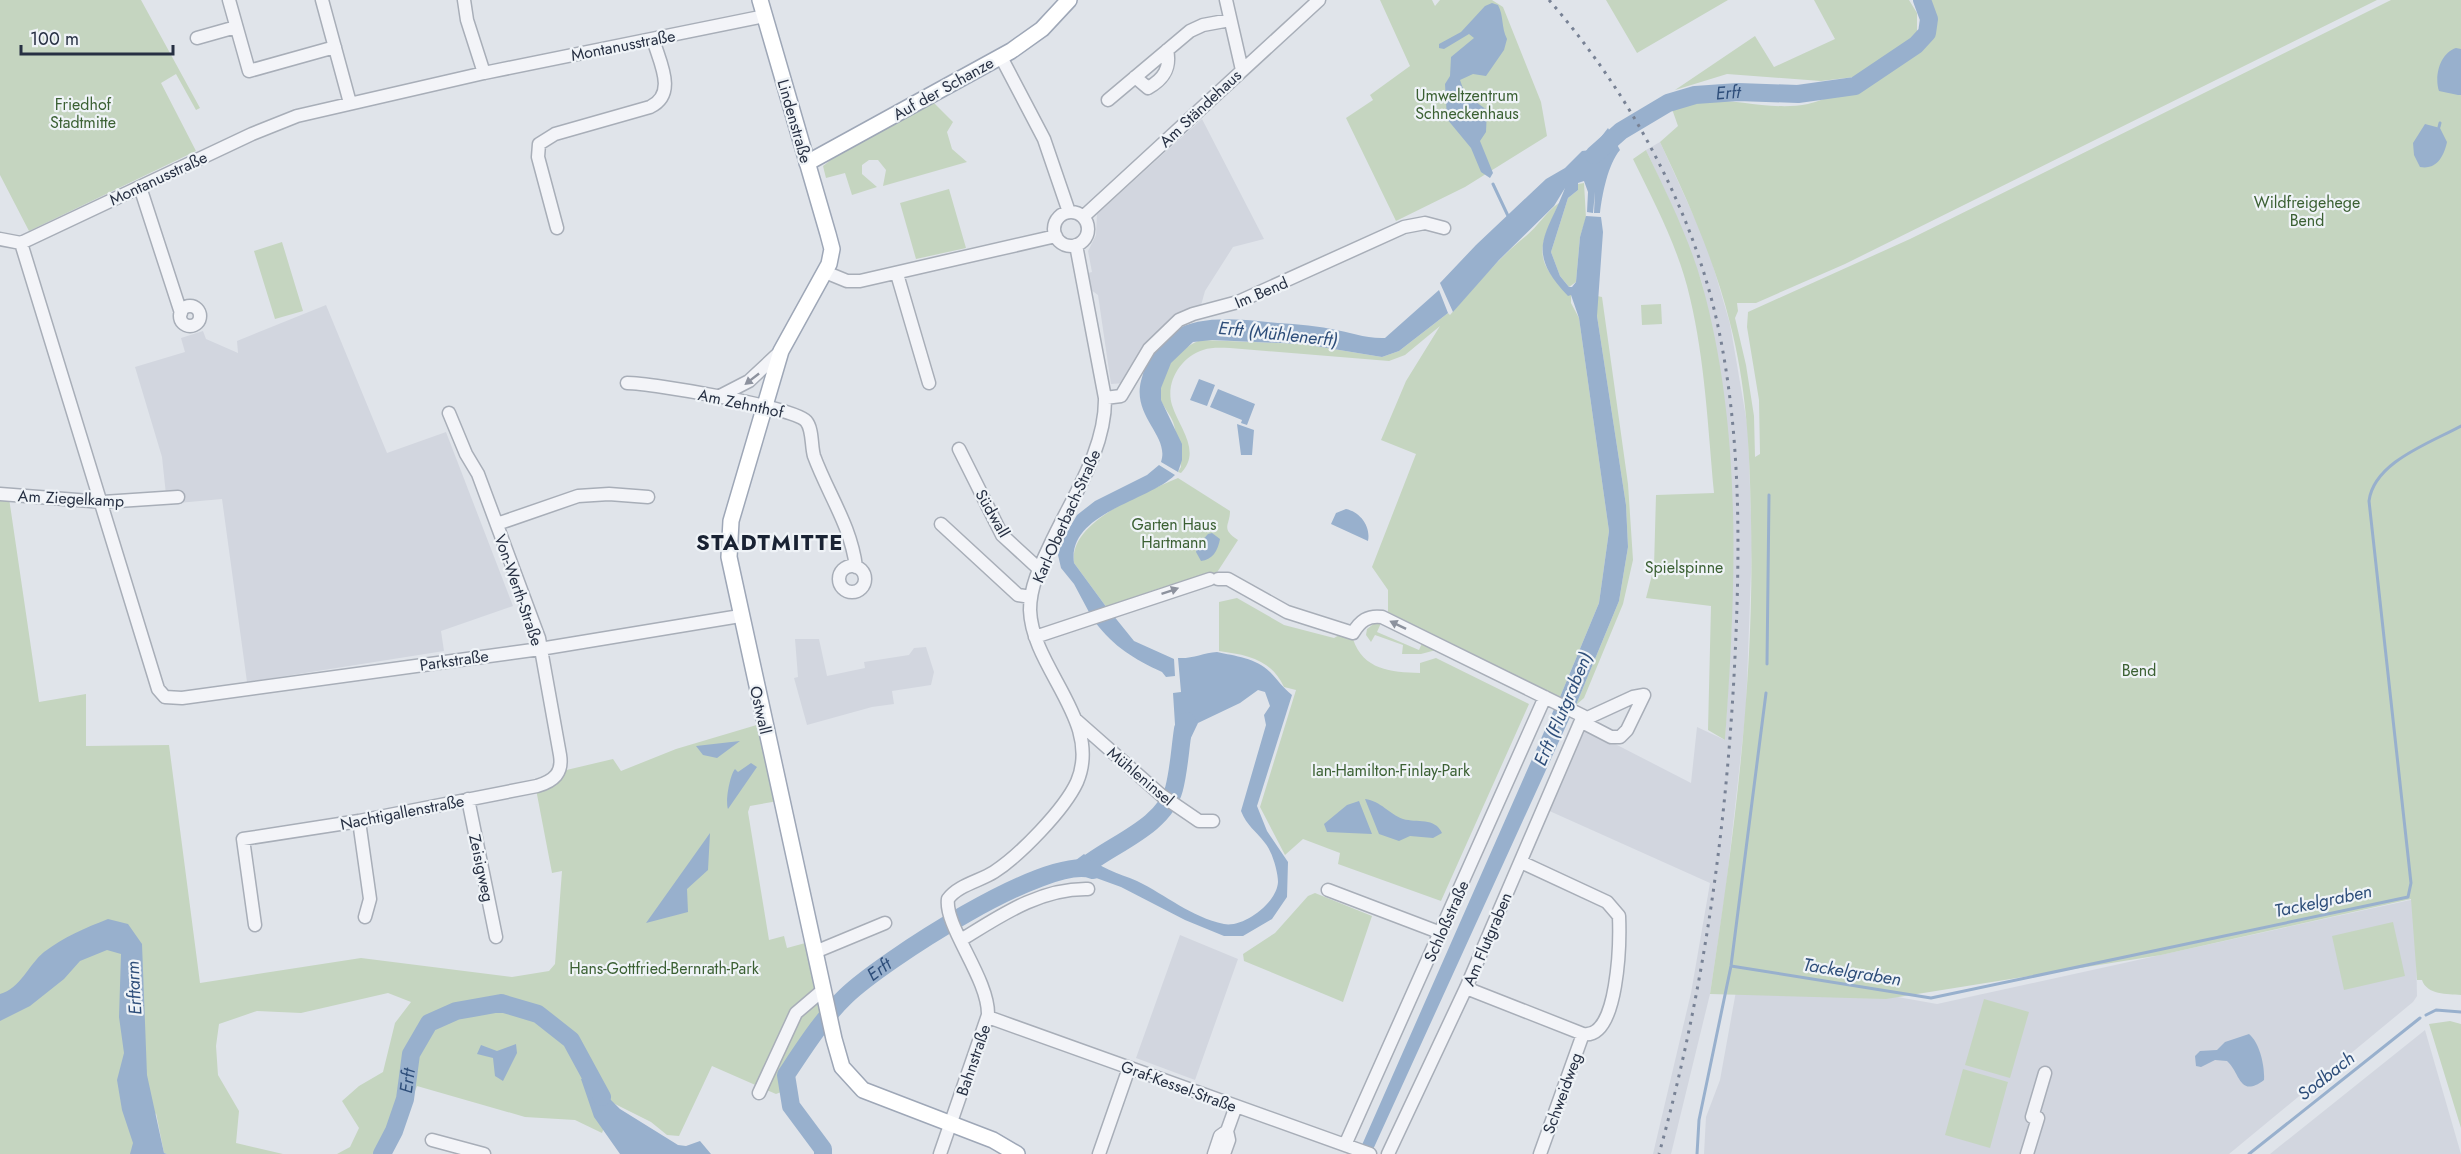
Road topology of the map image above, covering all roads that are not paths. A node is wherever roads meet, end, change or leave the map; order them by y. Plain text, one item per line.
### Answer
1 (229, 0) edge
2 (322, 0) edge
3 (464, 0) edge
4 (760, 0) edge
5 (1069, 0) edge
6 (1226, 0) edge
7 (1319, 0) edge
8 (765, 16) junction
9 (1230, 20) junction
10 (237, 27) junction
11 (197, 38) dead end
12 (653, 39) junction
13 (335, 47) junction
14 (1167, 50) junction
15 (1001, 57) junction
16 (1242, 70) junction
17 (484, 73) junction
18 (1135, 77) junction
19 (1108, 100) dead end
20 (350, 103) junction
21 (807, 163) junction
22 (140, 187) junction
23 (1069, 212) junction
24 (1083, 217) junction
25 (558, 228) dead end
26 (1444, 228) dead end
27 (1056, 236) junction
28 (0, 239) edge
29 (830, 242) joint
30 (21, 243) junction
31 (1076, 246) junction
32 (825, 272) junction
33 (897, 274) junction
34 (181, 313) dead end
35 (781, 351) junction
36 (627, 383) dead end
37 (930, 383) dead end
38 (717, 397) junction
39 (1106, 398) junction
40 (764, 406) junction
41 (449, 413) dead end
42 (959, 449) dead end
43 (0, 494) edge
44 (178, 497) dead end
45 (648, 497) dead end
46 (103, 502) junction
47 (496, 524) junction
48 (941, 524) dead end
49 (856, 567) dead end
50 (1039, 568) junction
51 (1031, 597) junction
52 (740, 616) junction
53 (1035, 637) junction
54 (540, 649) junction
55 (1545, 697) junction
56 (1074, 718) junction
57 (1583, 721) junction
58 (558, 775) joint
59 (468, 800) junction
60 (359, 820) junction
61 (1214, 821) dead end
62 (1521, 862) junction
63 (1088, 889) dead end
64 (1328, 890) dead end
65 (948, 899) joint
66 (365, 916) dead end
67 (885, 923) dead end
68 (255, 925) dead end
69 (1441, 933) junction
70 (496, 937) dead end
71 (960, 937) junction
72 (815, 952) junction
73 (1466, 988) junction
74 (825, 997) junction
75 (988, 1017) junction
76 (1583, 1034) junction
77 (1129, 1068) junction
78 (2045, 1073) dead end
79 (759, 1093) dead end
80 (1236, 1106) junction
81 (950, 1123) junction
82 (1227, 1131) junction
83 (432, 1140) dead end
84 (1345, 1145) junction
85 (484, 1154) edge
86 (940, 1154) edge
87 (1017, 1154) edge
88 (1099, 1154) edge
89 (1214, 1154) edge
90 (1224, 1154) edge
91 (1370, 1154) edge
92 (1388, 1154) edge
93 (1540, 1154) edge
94 (2027, 1154) edge

1 - 10 street
2 - 13 street
3 - 17 street
4 - 8 main road, Lindenstraße
5 - 15 main road, Auf der Schanze
6 - 9 street
7 - 16 street, Am Ständehaus
8 - 12 street, Montanusstraße
8 - 21 main road, Lindenstraße
9 - 14 street
9 - 16 street
10 - 11 street
10 - 13 street
12 - 17 street, Montanusstraße
12 - 25 street
13 - 20 street
14 - 18 street
14 - 18 street
15 - 21 main road, Auf der Schanze
15 - 23 street
16 - 24 street, Am Ständehaus
17 - 20 street, Montanusstraße
18 - 19 street
20 - 22 street, Montanusstraße
21 - 29 main road, Lindenstraße
22 - 30 street, Montanusstraße
22 - 34 street
23 - 24 street
23 - 27 street
24 - 31 street, Karl-Oberbach-Straße
26 - 39 street, Im Bend
27 - 31 street
27 - 33 street
28 - 30 street
29 - 32 main road, Ostwall
30 - 46 street
31 - 39 street, Karl-Oberbach-Straße
32 - 33 street
32 - 35 main road, Ostwall
33 - 37 street
35 -> 38 street
35 - 40 main road, Ostwall
36 - 38 street, Am Zehnthof
38 - 40 street, Am Zehnthof
39 - 50 street, Karl-Oberbach-Straße
40 - 49 street, Am Zehnthof
40 - 52 main road, Ostwall
41 - 47 street, Von-Werth-Straße
42 - 50 street, Südwall
43 - 46 street, Am Ziegelkamp
44 - 46 street, Am Ziegelkamp
45 - 47 street
46 - 54 street, Parkstraße
47 - 54 street, Von-Werth-Straße
48 - 51 street
50 - 51 street, Karl-Oberbach-Straße
51 - 53 street, Karl-Oberbach-Straße
52 - 54 street, Parkstraße
52 - 72 main road, Ostwall
53 - 55 street
53 - 56 street, Karl-Oberbach-Straße
54 - 58 street, Von-Werth-Straße
55 - 57 street
55 - 69 street, Schloßstraße
56 - 61 street, Mühleninsel
56 - 65 street, Karl-Oberbach-Straße
57 - 57 street
57 - 62 street, Am Flutgraben
58 - 59 street, Nachtigallenstraße
59 - 60 street, Nachtigallenstraße
59 - 70 street, Zeisigweg
60 - 66 street
60 - 68 street, Nachtigallenstraße
62 - 73 street, Am Flutgraben
62 - 76 street, Schweidweg
63 - 71 street
64 - 69 street
65 - 71 street, Bahnstraße
67 - 72 street
69 - 84 street, Schloßstraße
71 - 75 street, Bahnstraße
72 - 74 main road, Ostwall
73 - 76 street
73 - 92 street, Am Flutgraben
74 - 79 street
74 - 81 main road, Ostwall
75 - 77 street, Graf-Kessel-Straße
75 - 81 street, Bahnstraße
76 - 93 street, Schweidweg
77 - 80 street, Graf-Kessel-Straße
77 - 88 street
78 - 94 street
80 - 82 street
80 - 84 street, Graf-Kessel-Straße
81 - 86 street, Bahnstraße
81 - 87 main road, Ostwall
82 - 89 street
82 - 90 street
83 - 85 street
84 - 91 street, Graf-Kessel-Straße

